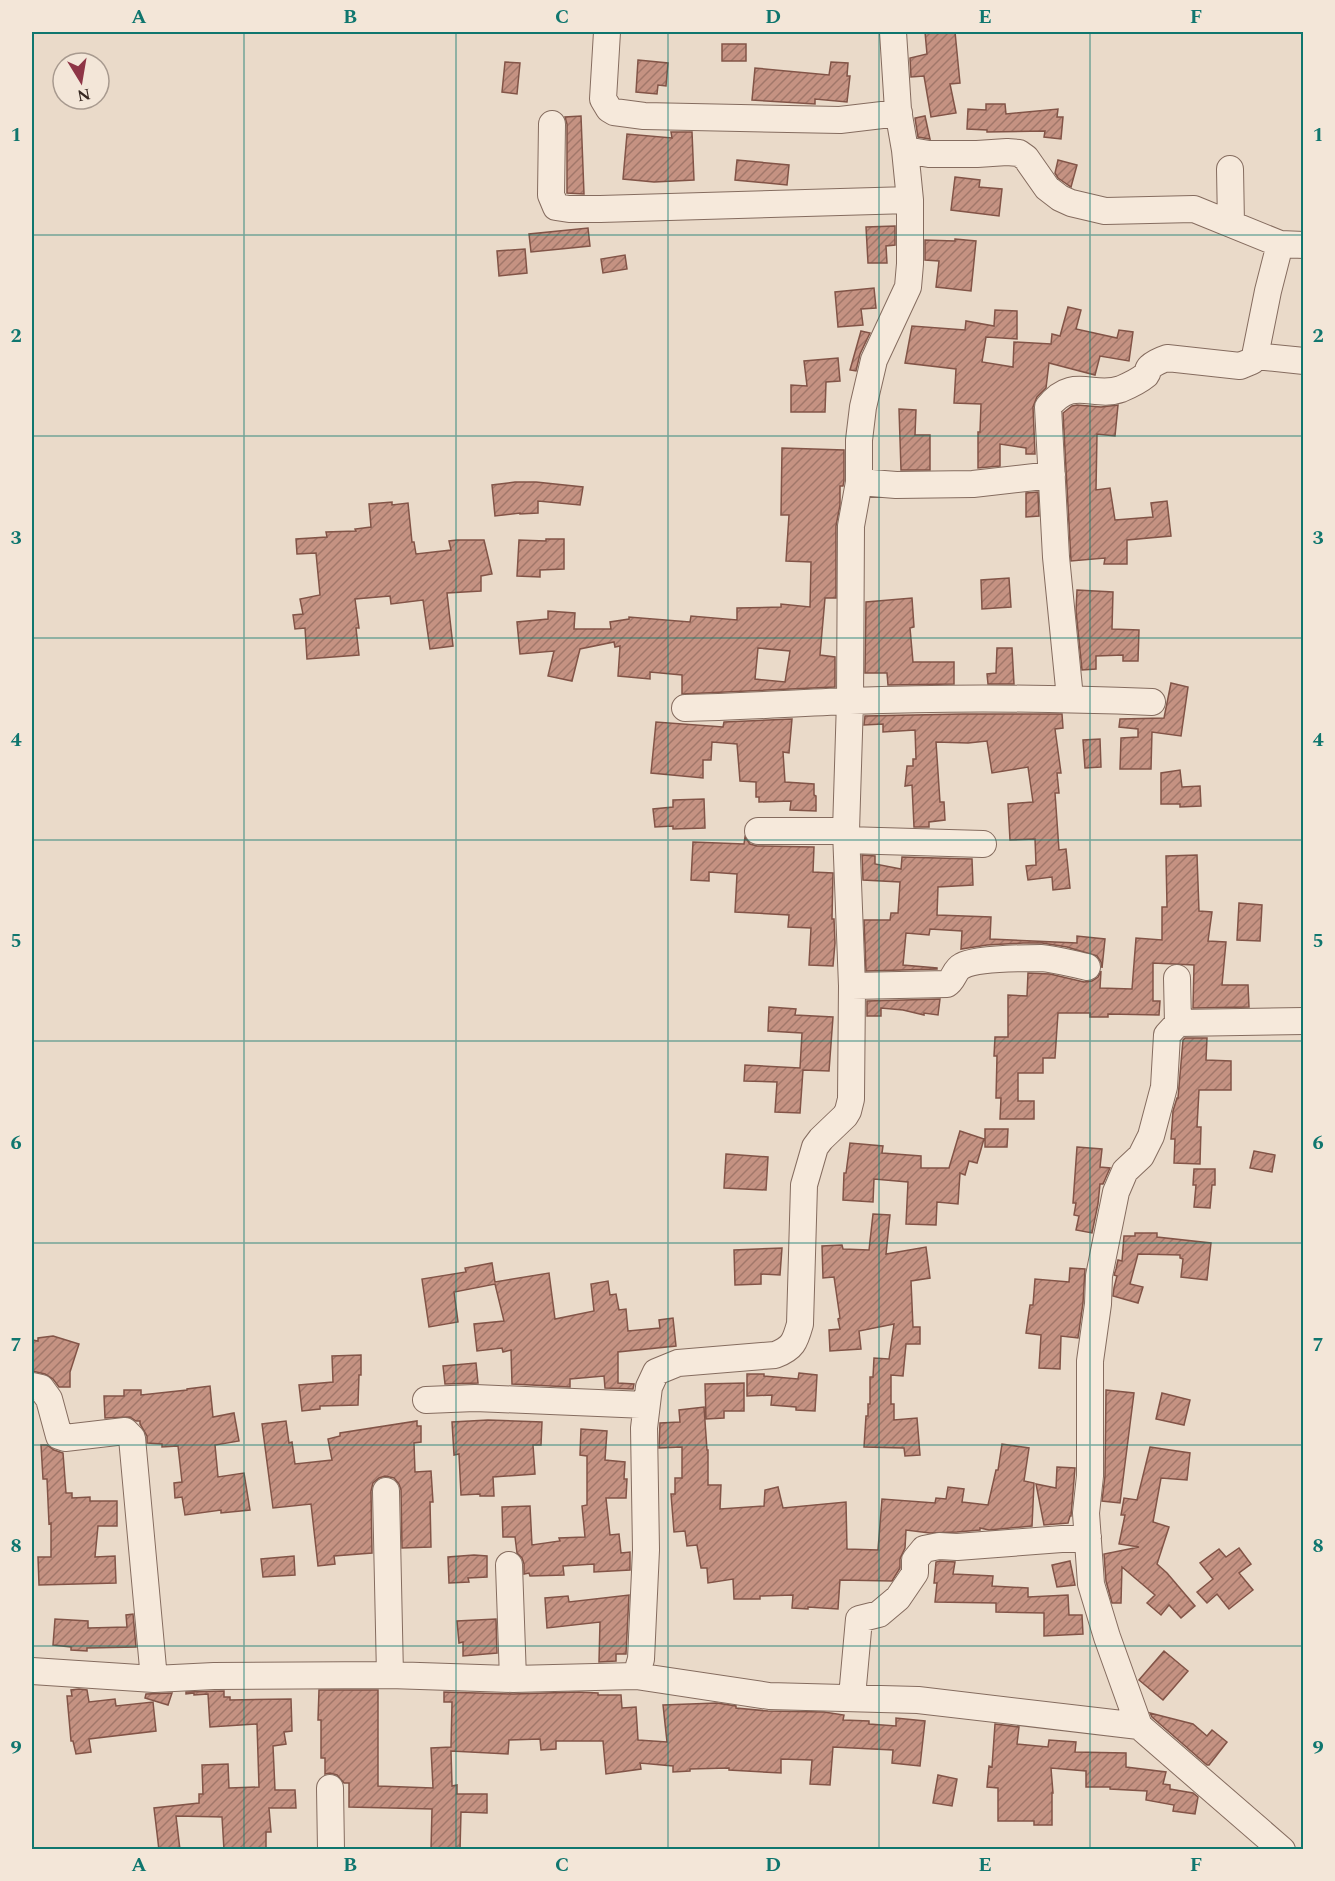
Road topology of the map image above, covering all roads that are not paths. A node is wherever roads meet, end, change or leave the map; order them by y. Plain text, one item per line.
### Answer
1 (607, 32) edge
2 (893, 32) edge
3 (899, 113) junction
4 (552, 124) dead end
5 (905, 150) junction
6 (1230, 169) dead end
7 (910, 200) junction
8 (1231, 224) junction
9 (1292, 244) edge
10 (1255, 356) junction
11 (1304, 361) edge
12 (1052, 474) junction
13 (859, 482) junction
14 (1070, 699) junction
15 (850, 701) junction
16 (1152, 702) dead end
17 (685, 708) dead end
18 (758, 831) dead end
19 (846, 835) junction
20 (983, 844) dead end
21 (1087, 967) dead end
22 (1177, 978) dead end
23 (852, 986) junction
24 (1304, 1021) edge
25 (1178, 1023) junction
26 (32, 1386) edge
27 (426, 1400) dead end
28 (646, 1405) junction
29 (386, 1491) dead end
30 (1088, 1537) junction
31 (509, 1565) dead end
32 (32, 1671) edge
33 (390, 1675) junction
34 (636, 1676) junction
35 (513, 1678) junction
36 (154, 1679) junction
37 (852, 1697) junction
38 (1139, 1726) junction
39 (330, 1788) dead end
40 (331, 1850) edge
41 (1282, 1850) edge

1 - 3 street
2 - 3 street
3 - 5 street
4 - 7 street
5 - 7 street
5 - 8 street
6 - 8 street
7 - 13 street
8 - 9 street
9 - 10 street
10 - 11 street
10 - 12 street
12 - 13 street
12 - 14 street
13 - 15 street
14 - 15 street
14 - 16 street
15 - 17 street
15 - 19 street
18 - 19 street
19 - 20 street
19 - 23 street
21 - 23 street
22 - 25 street
23 - 28 street
24 - 25 street
25 - 30 street
26 - 36 street
27 - 28 street
28 - 34 street
29 - 33 street
30 - 37 street
30 - 38 street
31 - 35 street
32 - 36 street
33 - 35 street
33 - 36 street
34 - 35 street
34 - 37 street
37 - 38 street
38 - 41 street
39 - 40 street

